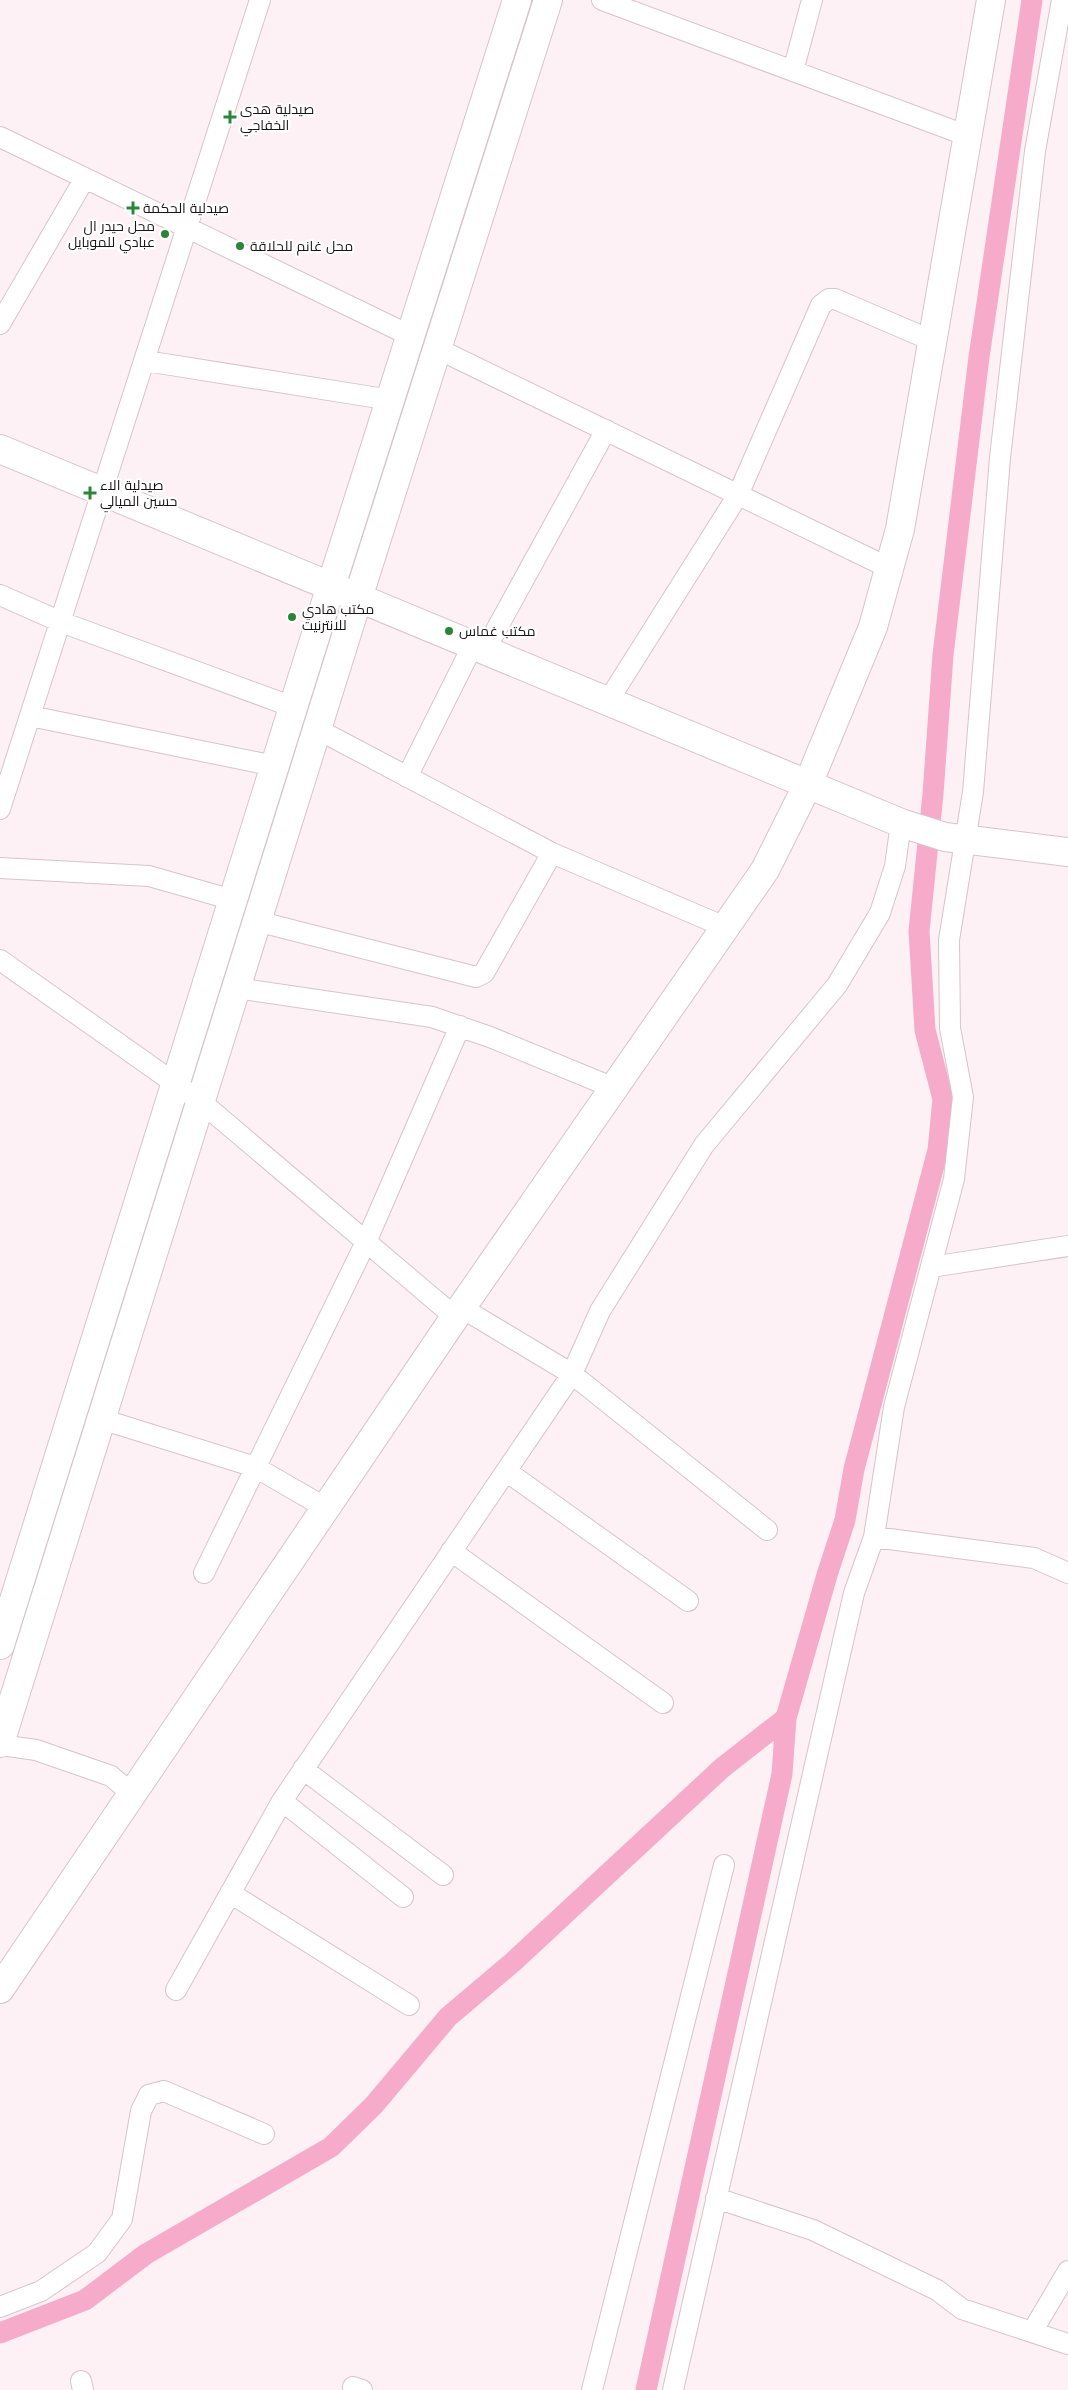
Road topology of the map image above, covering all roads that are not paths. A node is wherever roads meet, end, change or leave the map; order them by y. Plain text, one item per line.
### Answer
1 (260, 0) edge
2 (517, 0) edge
3 (548, 0) edge
4 (602, 0) edge
5 (812, 0) edge
6 (991, 0) edge
7 (1062, 0) edge
8 (793, 72) junction
9 (968, 136) junction
10 (0, 137) edge
11 (85, 178) junction
12 (189, 228) junction
13 (0, 324) edge
14 (411, 336) junction
15 (933, 341) junction
16 (438, 349) junction
17 (146, 362) junction
18 (391, 400) junction
19 (606, 430) junction
20 (0, 449) edge
21 (104, 492) junction
22 (738, 495) junction
23 (889, 568) junction
24 (331, 586) junction
25 (0, 595) edge
26 (358, 598) junction
27 (61, 622) junction
28 (479, 648) junction
29 (608, 701) junction
30 (293, 707) junction
31 (30, 716) junction
32 (317, 729) junction
33 (275, 766) junction
34 (407, 777) junction
35 (808, 784) junction
36 (0, 809) edge
37 (901, 823) junction
38 (955, 838) junction
39 (1068, 852) edge
40 (552, 853) junction
41 (0, 868) edge
42 (233, 900) junction
43 (256, 921) junction
44 (725, 927) junction
45 (0, 960) edge
46 (236, 988) junction
47 (460, 1026) junction
48 (175, 1083) junction
49 (614, 1088) junction
50 (200, 1101) junction
51 (366, 1242) junction
52 (1068, 1246) edge
53 (931, 1267) junction
54 (458, 1312) junction
55 (572, 1374) junction
56 (101, 1419) junction
57 (255, 1467) junction
58 (506, 1470) junction
59 (326, 1508) junction
60 (767, 1530) dead end
61 (874, 1537) junction
62 (452, 1551) junction
63 (204, 1573) dead end
64 (1068, 1573) edge
65 (688, 1601) dead end
66 (0, 1645) edge
67 (663, 1703) dead end
68 (0, 1744) edge
69 (304, 1769) junction
70 (132, 1794) junction
71 (282, 1801) junction
72 (724, 1865) dead end
73 (443, 1875) dead end
74 (230, 1893) junction
75 (403, 1897) dead end
76 (0, 1989) edge
77 (176, 1990) dead end
78 (409, 2005) dead end
79 (264, 2134) dead end
80 (716, 2198) junction
81 (1068, 2271) edge
82 (0, 2307) edge
83 (1032, 2332) junction
84 (1068, 2344) edge
85 (592, 2390) edge
86 (673, 2390) edge

1 - 12 street
2 - 14 street
3 - 16 street
4 - 8 street
5 - 8 street
6 - 9 street
7 - 38 street
8 - 9 street
9 - 15 street
10 - 11 street
11 - 12 street
11 - 13 street
12 - 14 street
12 - 17 street
14 - 18 street
15 - 22 street
15 - 23 street
16 - 19 street
16 - 26 street
17 - 18 street
17 - 21 street
18 - 24 street
19 - 22 street
19 - 28 street
20 - 21 street
21 - 24 street
21 - 27 street
22 - 23 street
22 - 29 street
23 - 35 street
24 - 26 street
24 - 30 street
25 - 27 street
26 - 28 street
26 - 32 street
27 - 30 street
27 - 31 street
28 - 29 street
28 - 34 street
29 - 35 street
30 - 33 street
31 - 33 street
31 - 36 street
32 - 34 street
32 - 43 street
33 - 42 street
34 - 40 street
35 - 37 street
35 - 44 street
37 - 38 street
37 - 55 street
38 - 39 street
38 - 53 street
40 - 43 street
40 - 44 street
41 - 42 street
42 - 48 street
43 - 46 street
44 - 49 street
45 - 48 street
46 - 47 street
46 - 50 street
47 - 49 street
47 - 51 street
48 - 50 street
48 - 66 street
49 - 54 street
50 - 51 street
50 - 56 street
51 - 54 street
51 - 57 street
52 - 53 street
53 - 61 street
54 - 55 street
54 - 59 street
55 - 58 street
55 - 60 street
56 - 57 street
56 - 68 street
57 - 59 street
57 - 63 street
58 - 62 street
58 - 65 street
59 - 70 street
61 - 64 street
61 - 80 street
62 - 67 street
62 - 69 street
68 - 70 street
69 - 71 street
69 - 73 street
70 - 76 street
71 - 74 street
71 - 75 street
72 - 85 street
74 - 77 street
74 - 78 street
79 - 82 street
80 - 83 street
80 - 86 street
81 - 83 street
83 - 84 street

